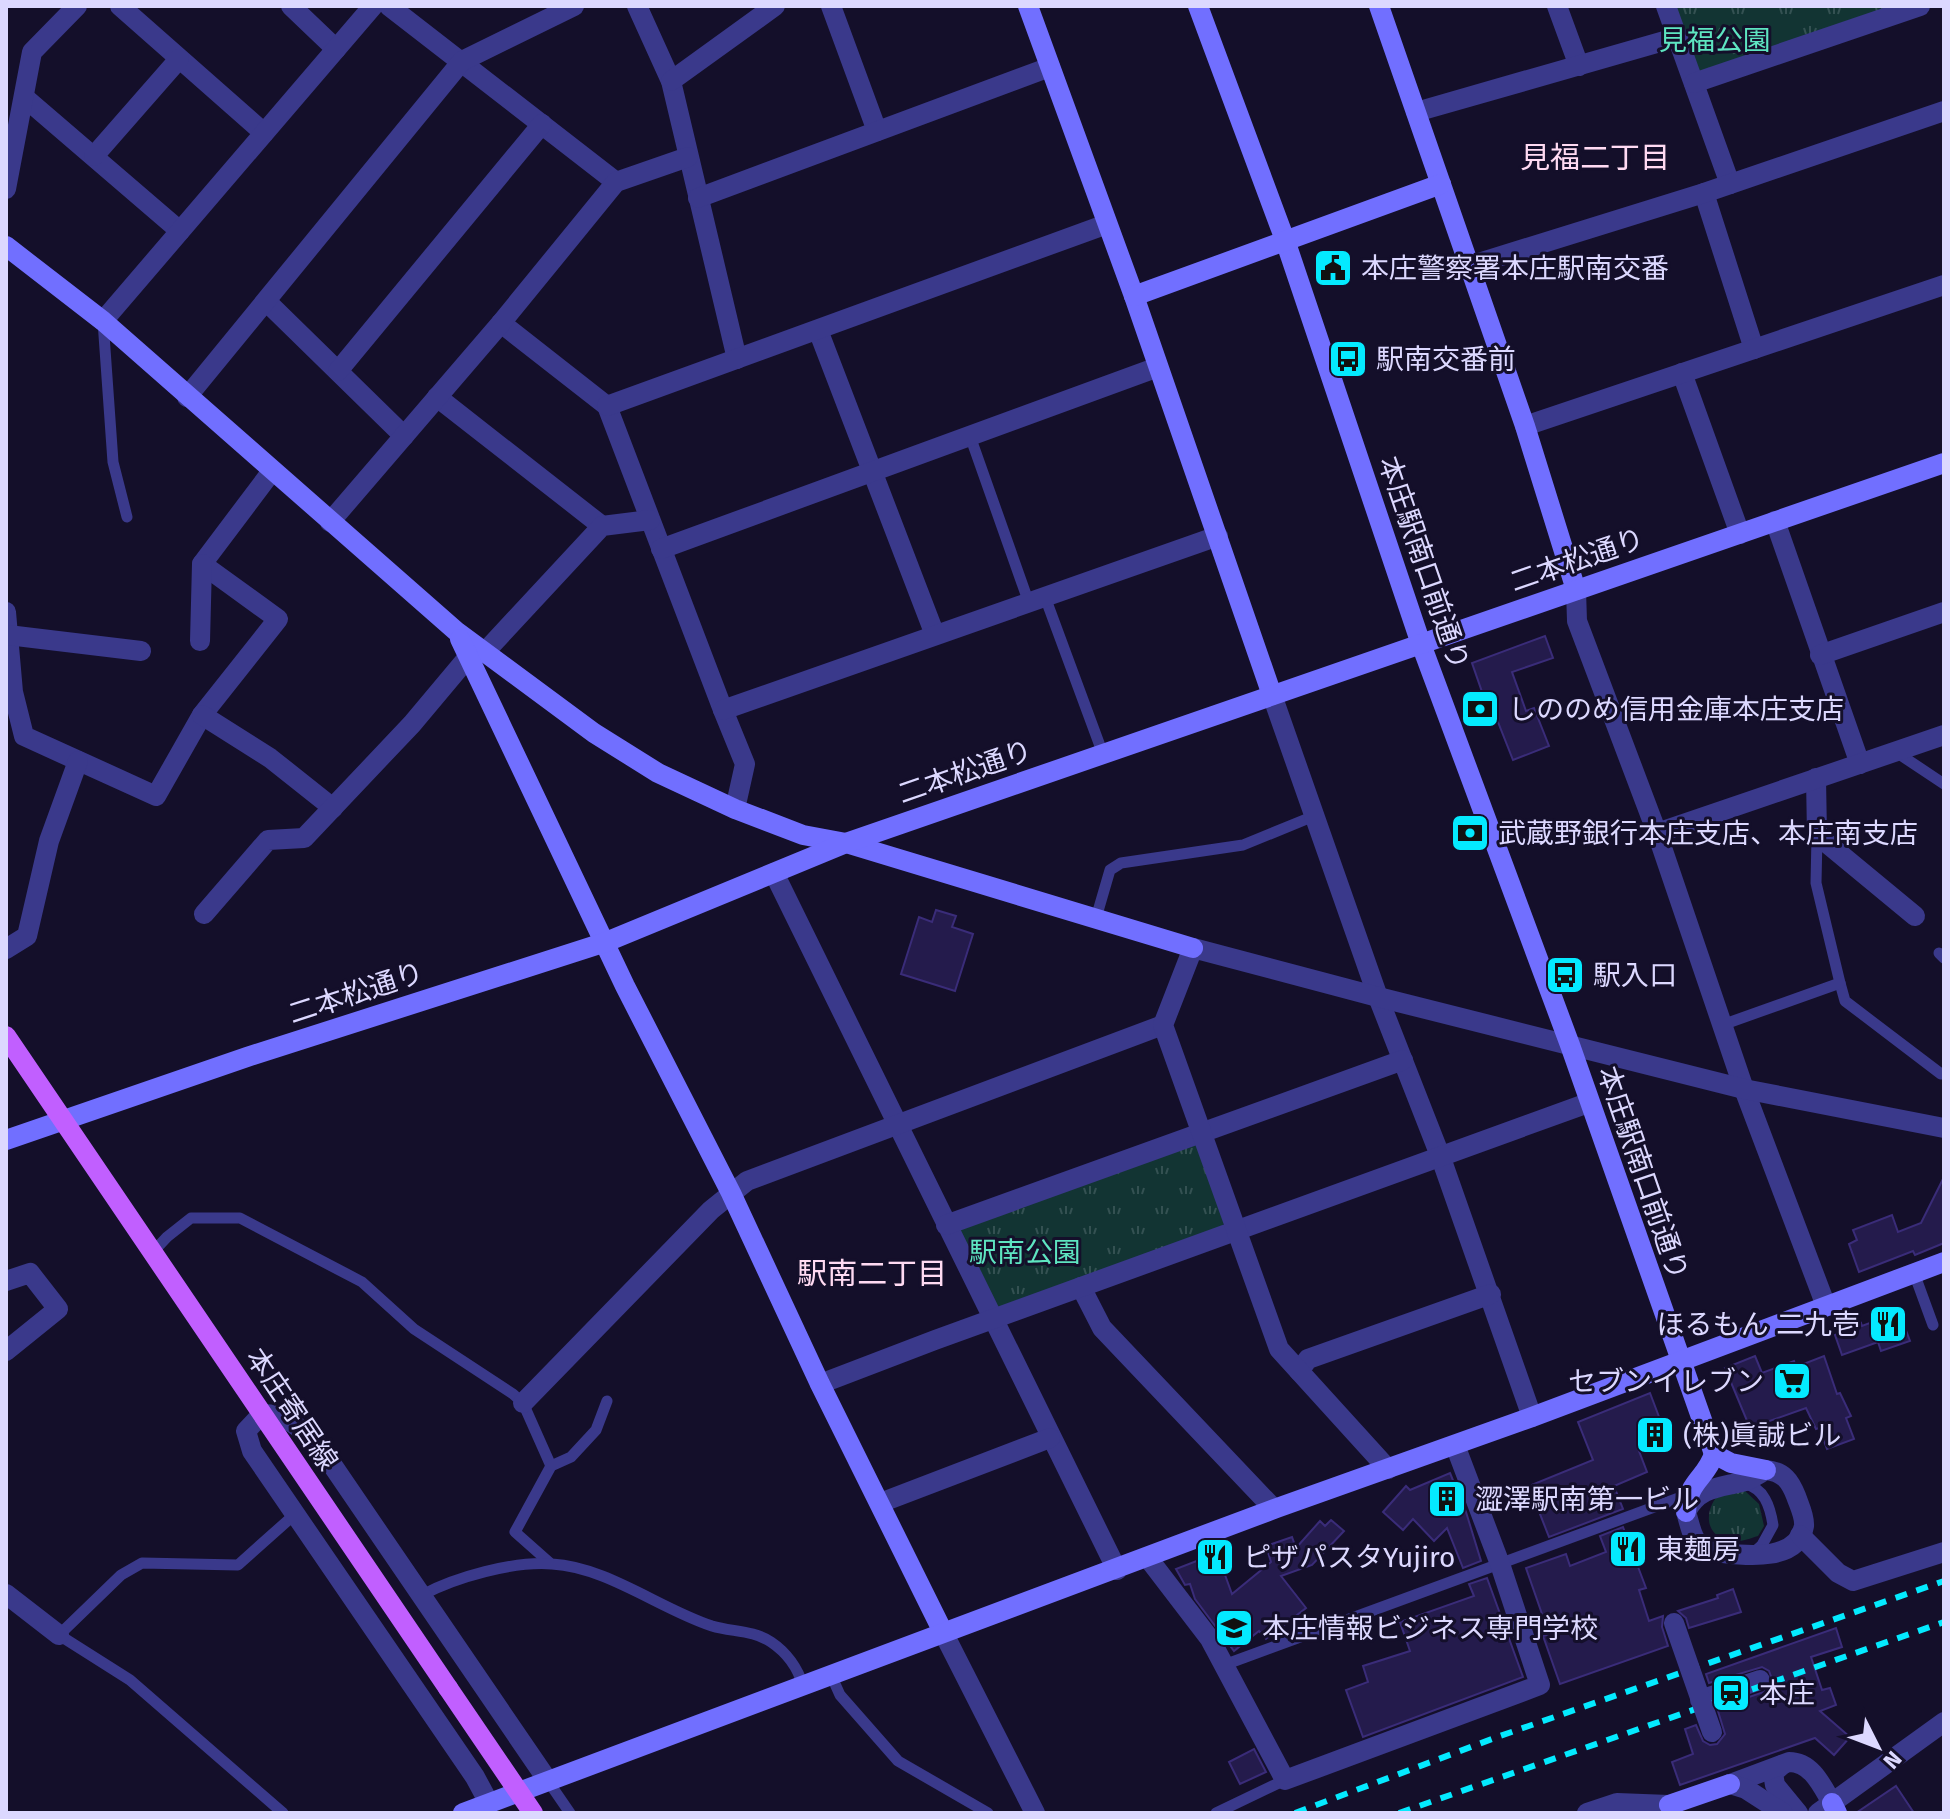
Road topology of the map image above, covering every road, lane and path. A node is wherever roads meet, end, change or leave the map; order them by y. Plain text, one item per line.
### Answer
1 (77, 6) edge
2 (120, 6) edge
3 (291, 6) edge
4 (373, 6) edge
5 (389, 6) edge
6 (574, 6) edge
7 (637, 6) edge
8 (775, 6) edge
9 (831, 6) edge
10 (1028, 6) edge
11 (1198, 6) edge
12 (1379, 6) edge
13 (1557, 6) edge
14 (1666, 6) edge
15 (1920, 6) edge
16 (1678, 37) junction
17 (336, 49) junction
18 (179, 59) junction
19 (462, 61) junction
20 (1579, 66) junction
21 (1050, 67) junction
22 (671, 81) junction
23 (1694, 83) junction
24 (24, 97) junction
25 (1944, 111) edge
26 (1416, 112) junction
27 (542, 124) junction
28 (877, 131) junction
29 (264, 133) junction
30 (94, 156) junction
31 (688, 157) junction
32 (616, 182) junction
33 (1441, 184) junction
34 (1730, 184) junction
35 (6, 189) edge
36 (1704, 193) junction
37 (698, 198) junction
38 (1107, 224) junction
39 (180, 231) junction
40 (1285, 240) junction
41 (6, 246) edge
42 (1469, 266) junction
43 (1944, 285) edge
44 (1134, 296) junction
45 (267, 302) junction
46 (103, 321) junction
47 (501, 323) junction
48 (818, 330) junction
49 (1754, 349) junction
50 (737, 359) junction
51 (1158, 367) junction
52 (338, 371) junction
53 (1682, 373) junction
54 (187, 397) junction
55 (437, 397) junction
56 (607, 406) junction
57 (1525, 426) junction
58 (404, 436) junction
59 (970, 436) junction
60 (1944, 463) edge
61 (272, 471) junction
62 (873, 471) junction
63 (127, 517) dead end
64 (650, 520) junction
65 (1775, 521) junction
66 (330, 522) junction
67 (602, 526) junction
68 (1740, 534) junction
69 (1218, 536) junction
70 (661, 549) junction
71 (202, 564) junction
72 (1576, 590) junction
73 (1037, 600) junction
74 (6, 612) edge
75 (1944, 612) edge
76 (8, 635) edge
77 (935, 635) junction
78 (200, 641) dead end
79 (1421, 644) junction
80 (141, 651) dead end
81 (477, 655) junction
82 (1820, 655) junction
83 (1272, 695) junction
84 (723, 710) junction
85 (202, 715) junction
86 (1944, 735) edge
87 (1896, 751) junction
88 (1103, 754) junction
89 (78, 761) junction
90 (1860, 764) junction
91 (1816, 778) junction
92 (1944, 784) edge
93 (333, 808) junction
94 (735, 809) junction
95 (1314, 816) junction
96 (1657, 833) junction
97 (1817, 835) junction
98 (846, 843) junction
99 (774, 873) junction
100 (204, 914) dead end
101 (1915, 916) dead end
102 (1096, 918) junction
103 (606, 942) junction
104 (1193, 948) junction
105 (6, 949) edge
106 (1840, 983) junction
107 (1378, 997) junction
108 (1163, 1025) junction
109 (1722, 1025) junction
110 (6, 1036) edge
111 (1570, 1045) junction
112 (1403, 1060) junction
113 (1941, 1074) dead end
114 (1744, 1089) junction
115 (1588, 1103) junction
116 (64, 1121) junction
117 (897, 1125) junction
118 (1944, 1128) edge
119 (1202, 1133) junction
120 (6, 1140) edge
121 (1441, 1158) junction
122 (731, 1193) junction
123 (946, 1225) junction
124 (1237, 1229) junction
125 (153, 1252) junction
126 (1944, 1262) edge
127 (1914, 1273) junction
128 (6, 1281) edge
129 (1081, 1287) junction
130 (1491, 1294) junction
131 (1826, 1306) junction
132 (994, 1319) junction
133 (1933, 1325) dead end
134 (6, 1351) edge
135 (1680, 1360) junction
136 (1299, 1371) junction
137 (820, 1384) junction
138 (607, 1401) dead end
139 (523, 1403) junction
140 (262, 1414) junction
141 (1532, 1417) junction
142 (1050, 1438) junction
143 (1455, 1445) junction
144 (1714, 1454) junction
145 (551, 1466) junction
146 (1388, 1469) junction
147 (1766, 1470) junction
148 (1733, 1482) junction
149 (880, 1503) junction
150 (1687, 1503) junction
151 (1274, 1509) junction
152 (294, 1515) junction
153 (1800, 1535) junction
154 (1944, 1552) edge
155 (1749, 1557) junction
156 (1148, 1558) junction
157 (550, 1563) junction
158 (1500, 1564) junction
159 (1117, 1570) junction
160 (6, 1594) edge
161 (422, 1595) junction
162 (1685, 1619) dead end
163 (943, 1632) junction
164 (59, 1635) junction
165 (1224, 1665) junction
166 (831, 1675) junction
167 (1760, 1680) dead end
168 (803, 1686) junction
169 (1700, 1700) junction
170 (1944, 1722) edge
171 (1712, 1732) dead end
172 (1782, 1765) junction
173 (1285, 1780) junction
174 (548, 1781) junction
175 (1730, 1784) junction
176 (492, 1808) edge
177 (1620, 1808) edge
178 (1660, 1809) edge
179 (1829, 1810) edge
180 (283, 1813) edge
181 (463, 1813) edge
182 (533, 1813) edge
183 (570, 1813) edge
184 (988, 1813) edge
185 (1035, 1813) edge
186 (1216, 1813) edge
187 (1587, 1813) edge
188 (1783, 1813) edge
189 (1798, 1813) edge

1 - 24 street
2 - 18 street
3 - 17 street
4 - 17 street
5 - 19 street
6 - 19 street
7 - 22 street
8 - 22 street
9 - 28 street
10 - 21 street
11 - 40 street, 本庄駅南口前通り
12 - 26 street
13 - 20 street
14 - 16 street
15 - 23 street
16 - 20 street
16 - 23 street
17 - 29 street
18 - 29 street
18 - 30 street
19 - 27 street
19 - 45 street
20 - 26 street
21 - 28 street
21 - 38 street
22 - 31 street
23 - 34 street
24 - 30 street
24 - 35 street
25 - 34 street
26 - 33 street
27 - 32 street
27 - 52 street
28 - 37 street
29 - 39 street
30 - 39 street
31 - 32 street
31 - 37 street
32 - 47 street
33 - 40 street
33 - 42 street
34 - 36 street
36 - 42 street
36 - 49 street
37 - 50 street
38 - 44 street
38 - 48 street
39 - 46 street
40 - 44 street
40 - 79 street, 本庄駅南口前通り
41 - 46 street
42 - 57 street
43 - 49 street
44 - 51 street
45 - 52 street
45 - 54 street
46 - 54 street
46 - 63 lane
47 - 55 street
47 - 56 street
48 - 50 street
48 - 62 street
49 - 53 street
50 - 56 street
51 - 59 street
51 - 69 street
52 - 58 street
53 - 57 street
53 - 68 street
54 - 61 street
55 - 58 street
55 - 67 street
56 - 64 street
57 - 72 street
58 - 66 street
59 - 62 street
59 - 73 lane
60 - 65 street, 二本松通り
61 - 66 street
61 - 71 street
62 - 70 street
62 - 77 street
64 - 67 street
64 - 70 street
65 - 68 street, 二本松通り
65 - 82 street
66 - 81 street
67 - 81 street
68 - 72 street, 二本松通り
69 - 73 street
69 - 83 street
70 - 84 street
71 - 78 street
71 - 85 street
72 - 79 street, 二本松通り
72 - 96 street
73 - 77 street
73 - 88 lane
74 - 76 street
75 - 82 street
76 - 80 street
76 - 89 street
77 - 84 street
79 - 83 street, 二本松通り
79 - 111 street, 本庄駅南口前通り
81 - 93 street
81 - 94 street
81 - 103 street
82 - 90 street
83 - 88 street, 二本松通り
83 - 95 street
84 - 94 street
85 - 89 street
85 - 93 street
86 - 87 street
87 - 90 street
87 - 92 lane
88 - 98 street, 二本松通り
89 - 105 street
90 - 91 street
91 - 96 street
91 - 97 street
93 - 100 street
94 - 98 street
95 - 102 lane
95 - 107 street
96 - 109 street
97 - 101 street
97 - 106 lane
98 - 99 street, 二本松通り
98 - 102 street
99 - 103 street, 二本松通り
99 - 117 street
102 - 104 street
103 - 116 street, 二本松通り
103 - 122 street
104 - 107 street
104 - 108 street
106 - 109 lane
106 - 113 lane
107 - 111 street
107 - 112 street
108 - 117 street
108 - 119 street
109 - 114 street
110 - 116 main road, 本庄寄居線
111 - 114 street
111 - 115 street, 本庄駅南口前通り
112 - 119 street
112 - 121 street
114 - 118 street
114 - 131 street
115 - 121 street
115 - 135 street, 本庄駅南口前通り
116 - 120 street, 二本松通り
116 - 125 main road, 本庄寄居線
117 - 122 street
117 - 123 street
119 - 123 street
119 - 124 street
121 - 124 street
121 - 130 street
122 - 137 street
122 - 139 street
123 - 132 street
124 - 129 street
124 - 136 street
125 - 139 lane
125 - 140 main road, 本庄寄居線
126 - 127 street
127 - 131 street
127 - 133 lane
128 - 134 street
129 - 132 street
129 - 151 street
130 - 136 street
130 - 141 street
131 - 135 street
132 - 137 street
132 - 142 street
135 - 141 street
135 - 144 street, 本庄駅南口前通り
136 - 146 street
137 - 149 street
138 - 145 lane
139 - 145 lane
140 - 152 street
140 - 161 street
140 - 182 main road, 本庄寄居線, bridge
141 - 143 street
142 - 149 street
142 - 159 street
143 - 146 street
143 - 158 street
144 - 147 street
144 - 150 street
145 - 157 lane
146 - 151 street
147 - 148 street
147 - 153 street
148 - 150 street
148 - 155 lane
149 - 163 street
150 - 155 street
150 - 158 lane
151 - 156 street
152 - 164 lane
152 - 176 street
153 - 154 street
153 - 155 street
156 - 159 street
156 - 165 street
157 - 161 lane
157 - 168 lane
158 - 165 lane
158 - 173 street
159 - 163 street
160 - 164 street
161 - 174 street
162 - 169 street, bridge
163 - 166 street
163 - 185 street
164 - 180 lane
165 - 173 street
166 - 168 street
166 - 184 lane
167 - 169 street
168 - 174 street
169 - 171 street, bridge
170 - 179 street
172 - 175 street
172 - 179 street
172 - 189 street
173 - 186 lane
174 - 176 street
174 - 183 lane
175 - 178 street
175 - 188 street
176 - 181 street
177 - 178 street
177 - 187 street

